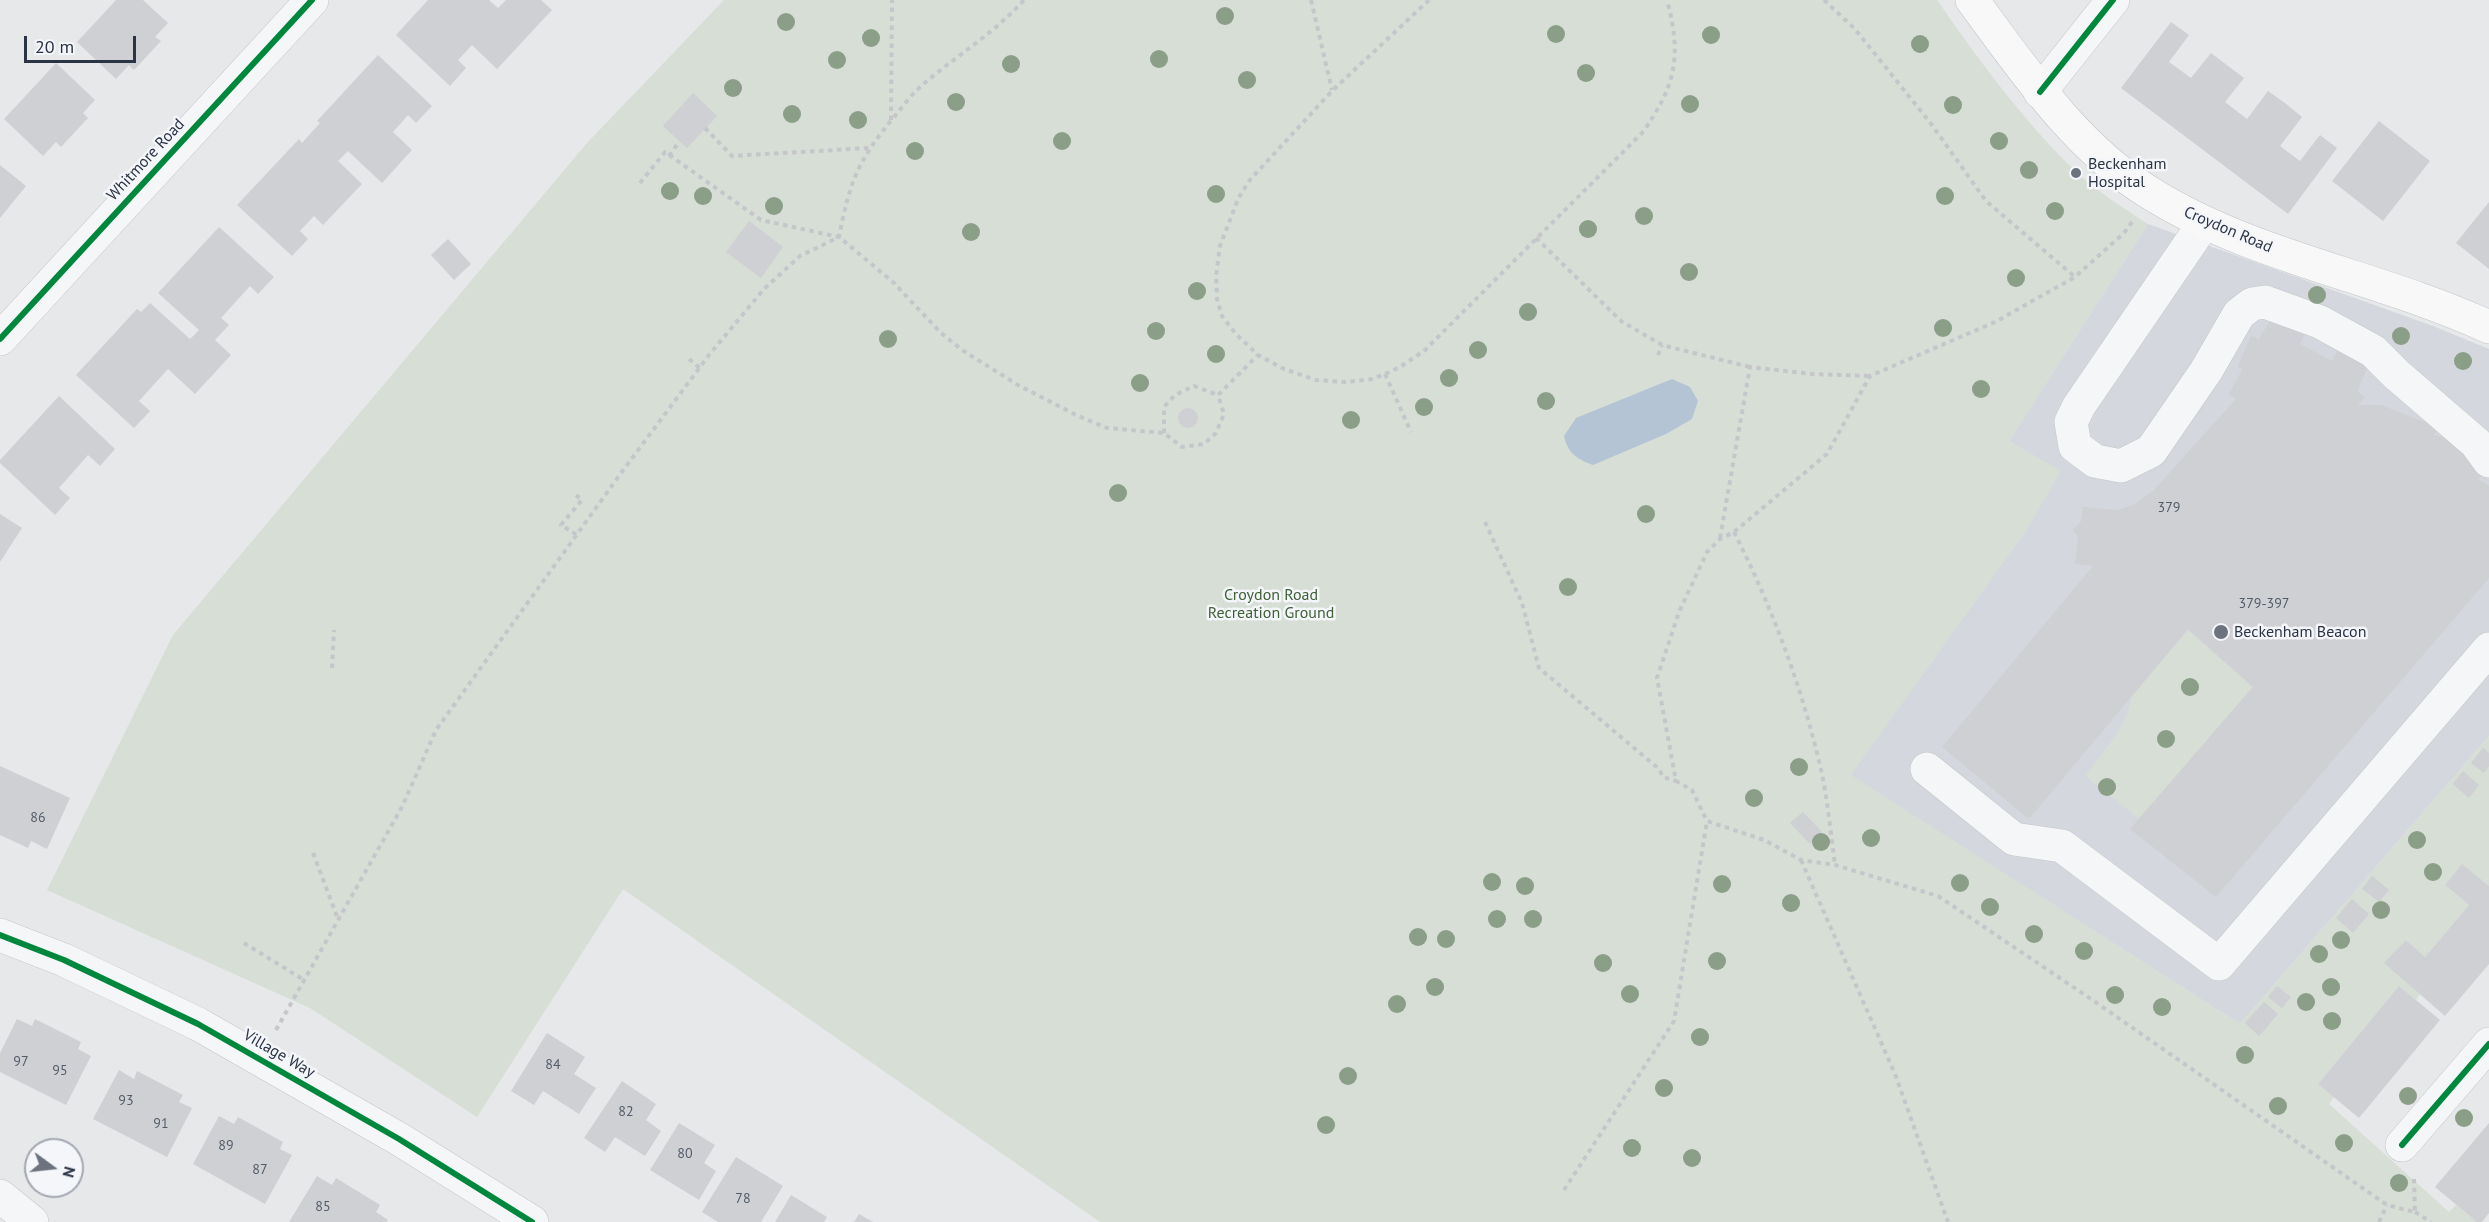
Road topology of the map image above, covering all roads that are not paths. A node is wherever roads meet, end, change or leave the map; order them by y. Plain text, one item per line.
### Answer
1 (312, 0) edge
2 (1972, 0) edge
3 (2113, 0) edge
4 (2040, 92) junction
5 (2204, 223) junction
6 (2489, 327) edge
7 (0, 339) edge
8 (2489, 461) edge
9 (2489, 649) edge
10 (1927, 769) dead end
11 (0, 934) edge
12 (2489, 1044) edge
13 (2402, 1145) road end
14 (0, 1196) edge
15 (32, 1222) edge
16 (532, 1222) edge

1 - 7 street, Whitmore Road
2 - 4 main road, Croydon Road
3 - 4 street
4 - 5 main road, Croydon Road
5 - 6 main road, Croydon Road
5 - 8 street
9 - 10 street
11 - 16 street, Village Way
12 - 13 street
14 - 15 street

